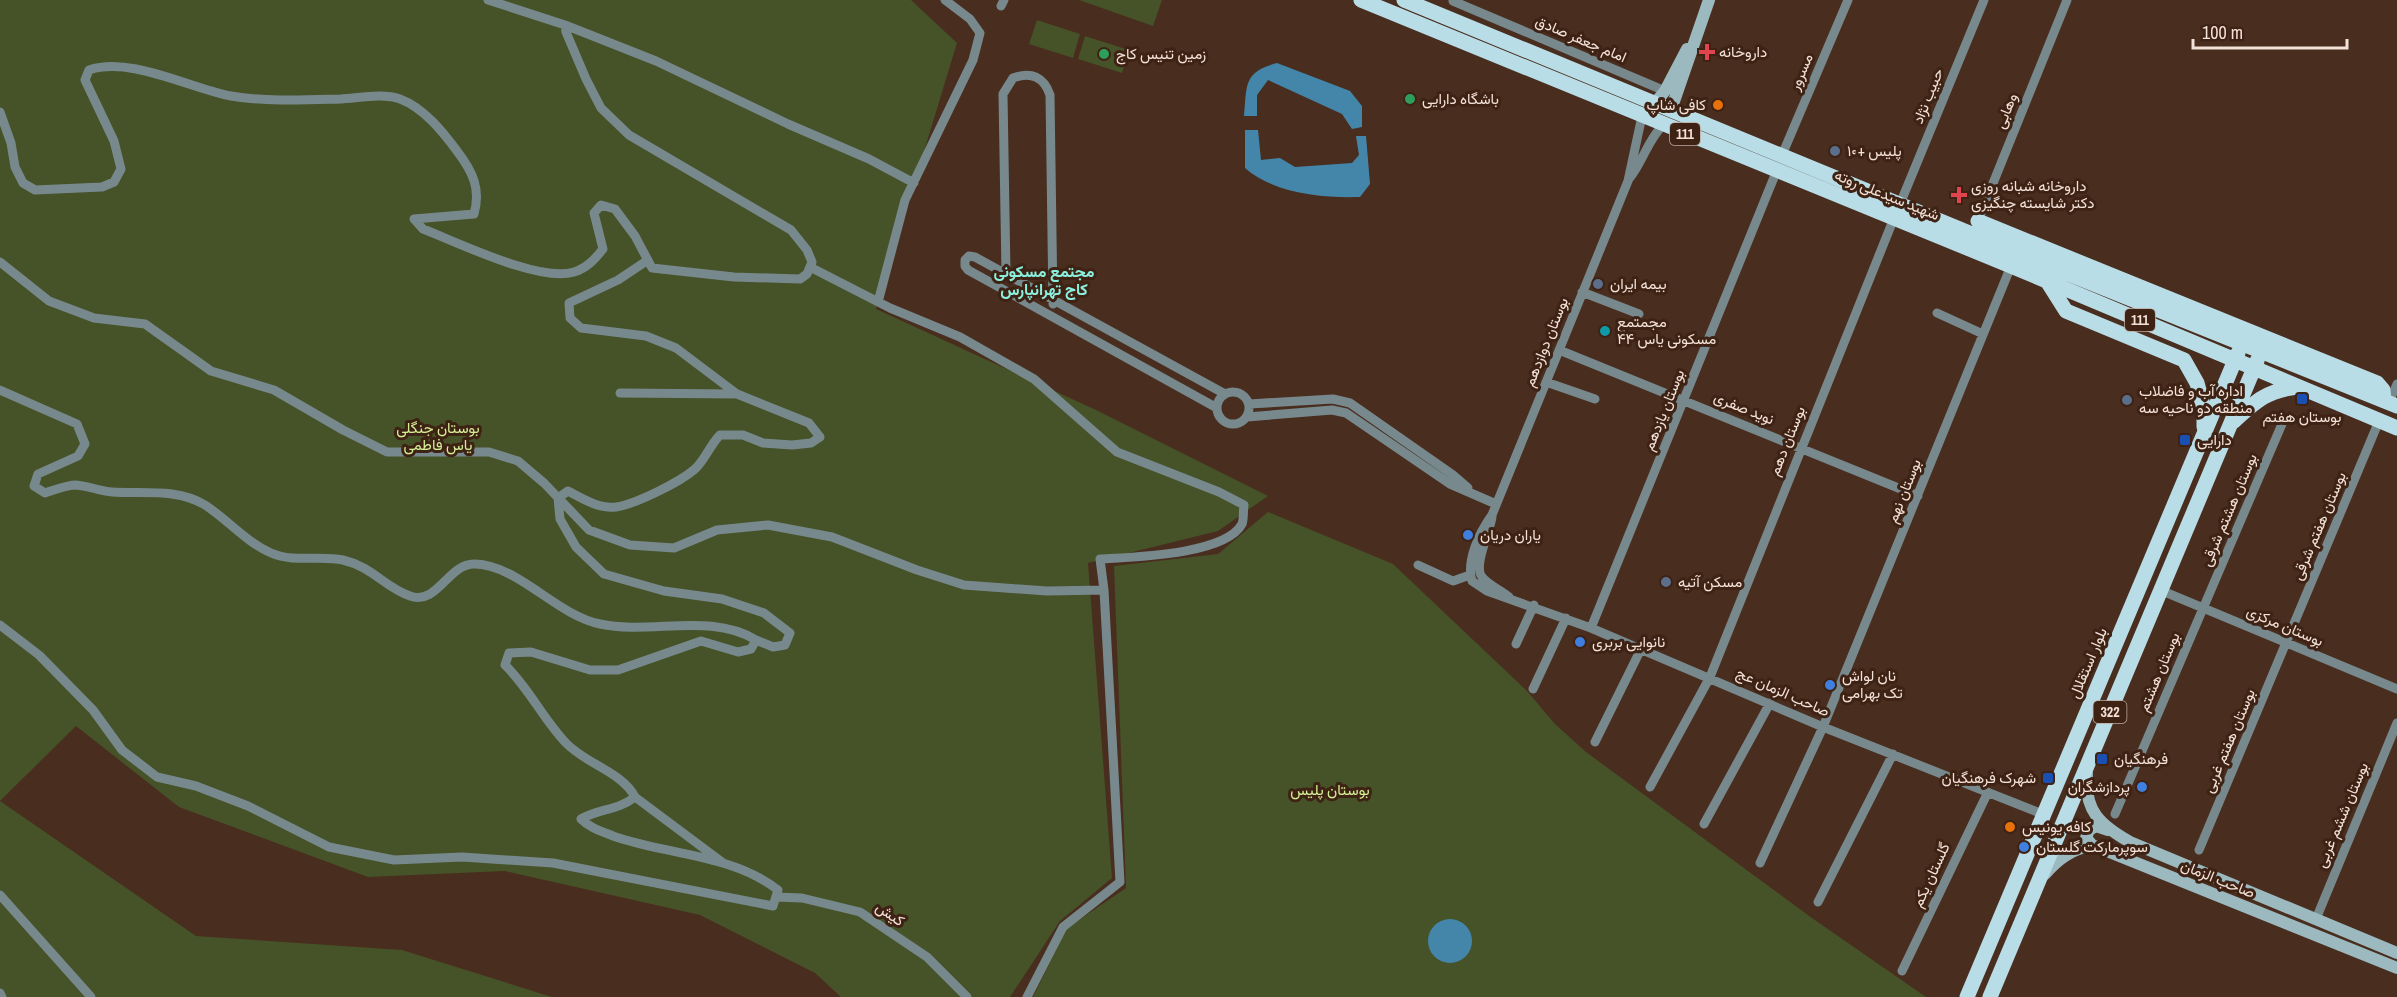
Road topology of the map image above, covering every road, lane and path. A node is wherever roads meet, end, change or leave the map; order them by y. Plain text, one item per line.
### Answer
1 (488, 0) edge
2 (945, 0) edge
3 (1361, 0) edge
4 (1404, 0) edge
5 (1709, 0) edge
6 (1848, 0) edge
7 (1984, 0) edge
8 (2067, 0) edge
9 (1453, 1) edge
10 (566, 25) junction
11 (1692, 44) junction
12 (1660, 97) junction
13 (1671, 110) junction
14 (0, 112) edge
15 (1642, 116) junction
16 (1663, 125) junction
17 (1782, 155) junction
18 (1777, 170) junction
19 (1628, 181) junction
20 (914, 183) junction
21 (1897, 211) junction
22 (1975, 227) junction
23 (2013, 259) junction
24 (648, 260) junction
25 (0, 262) edge
26 (810, 267) junction
27 (2091, 267) junction
28 (2059, 270) junction
29 (1006, 274) junction
30 (2046, 280) junction
31 (1582, 292) junction
32 (1055, 301) junction
33 (878, 302) junction
34 (1937, 313) dead end
35 (1047, 314) junction
36 (1639, 314) dead end
37 (2152, 326) junction
38 (1983, 334) junction
39 (2243, 342) junction
40 (2293, 349) junction
41 (1559, 350) junction
42 (2262, 350) junction
43 (2172, 354) junction
44 (2234, 360) junction
45 (2254, 369) junction
46 (2308, 369) junction
47 (1546, 382) junction
48 (2397, 384) edge
49 (2298, 387) junction
50 (0, 390) edge
51 (620, 393) dead end
52 (737, 394) junction
53 (1225, 394) junction
54 (1595, 399) dead end
55 (1684, 400) junction
56 (2390, 403) edge
57 (1249, 404) junction
58 (1217, 408) junction
59 (1247, 417) junction
60 (2379, 421) junction
61 (2282, 424) dead end
62 (2229, 426) junction
63 (2397, 428) edge
64 (2204, 439) junction
65 (1801, 446) junction
66 (1472, 492) junction
67 (1918, 496) junction
68 (558, 498) junction
69 (1496, 504) junction
70 (1492, 515) junction
71 (1418, 565) dead end
72 (1470, 575) junction
73 (2141, 582) junction
74 (1104, 590) junction
75 (2160, 590) junction
76 (1509, 597) junction
77 (1534, 605) junction
78 (2203, 608) junction
79 (1566, 618) junction
80 (2127, 618) junction
81 (0, 625) edge
82 (2146, 625) junction
83 (1591, 628) junction
84 (756, 640) junction
85 (2286, 643) junction
86 (1516, 644) dead end
87 (1641, 649) junction
88 (1710, 677) junction
89 (1533, 689) dead end
90 (2397, 689) edge
91 (1770, 703) junction
92 (2397, 723) edge
93 (1823, 727) junction
94 (1595, 742) dead end
95 (1893, 754) junction
96 (2088, 766) junction
97 (1650, 787) dead end
98 (1988, 792) junction
99 (635, 797) junction
100 (2115, 814) dead end
101 (2045, 815) junction
102 (1704, 824) dead end
103 (2108, 830) junction
104 (2092, 845) junction
105 (2199, 850) dead end
106 (1760, 862) dead end
107 (728, 866) junction
108 (2036, 884) junction
109 (0, 895) edge
110 (776, 897) junction
111 (1818, 902) dead end
112 (2316, 919) junction
113 (2397, 953) edge
114 (2397, 968) edge
115 (1902, 971) dead end
116 (91, 997) edge
117 (967, 997) edge
118 (1027, 997) edge
119 (1967, 997) edge
120 (1990, 997) edge

1 - 10 street
2 - 20 street
3 - 15 main road, شهید سیدعلی روته / 111
4 - 12 main road, شهید سیدعلی روته / 111
5 - 11 main road
6 - 17 street, مسرور
7 - 21 street, حبیب نژاد
8 - 22 street, وهابی
9 - 12 street, امام جعفر صادق
10 - 20 street
10 - 26 street
11 - 12 main road
11 - 13 main road
12 - 13 main road, شهید سیدعلی روته / 111
13 - 17 main road, شهید سیدعلی روته / 111
14 - 24 street
15 - 16 main road, شهید سیدعلی روته / 111
15 - 19 street, بوستان دوازدهم
16 - 18 main road, شهید سیدعلی روته / 111
16 - 19 street, بوستان دوازدهم
17 - 21 main road, شهید سیدعلی روته / 111
18 - 21 main road, شهید سیدعلی روته / 111
18 - 55 street, بوستان یازدهم
19 - 31 street, بوستان دوازدهم
20 - 33 street
21 - 22 main road, شهید سیدعلی روته / 111
21 - 23 main road, شهید سیدعلی روته / 111
21 - 65 street, بوستان دهم
22 - 23 main road, شهید سیدعلی روته / 111
22 - 27 main road
23 - 28 main road, شهید سیدعلی روته / 111
23 - 30 main road, شهید سیدعلی روته / 111
23 - 38 street, بوستان نهم
24 - 26 street
24 - 52 street
25 - 68 street
26 - 33 street
27 - 28 main road
27 - 40 main road
28 - 39 main road, شهید سیدعلی روته / 111
29 - 32 street
29 - 32 street
29 - 35 street
30 - 37 main road, شهید سیدعلی روته / 111
30 - 43 main road
31 - 36 street
31 - 41 street, بوستان دوازدهم
32 - 35 street
32 - 53 street
33 - 74 street
34 - 38 street
35 - 58 street
37 - 43 main road
37 - 44 main road, شهید سیدعلی روته / 111
38 - 67 street, بوستان نهم
39 - 42 main road, شهید سیدعلی روته / 111
39 - 44 main road, بلوار استقلال / 322
40 - 46 main road
40 - 56 main road
41 - 47 street, بوستان دوازدهم
41 - 55 street, نوید صفری
42 - 45 main road, 322
42 - 46 main road, شهید سیدعلی روته / 111
43 - 64 main road
44 - 45 main road, شهید سیدعلی روته / 111
44 - 64 main road, بلوار استقلال / 322
45 - 49 main road, شهید سیدعلی روته / 111
45 - 62 main road, 322
46 - 49 main road
46 - 56 main road, شهید سیدعلی روته / 111
47 - 54 street
47 - 69 street, بوستان دوازدهم
48 - 56 street
49 - 60 main road, شهید سیدعلی روته / 111
49 - 62 main road
50 - 84 street
51 - 52 street
52 - 68 street
53 - 57 street
53 - 58 street
55 - 65 street, نوید صفری
55 - 83 street, بوستان یازدهم
57 - 59 street
57 - 66 street
58 - 59 street
59 - 66 street
60 - 63 main road, شهید سیدعلی روته / 111
60 - 85 street, بوستان هفتم شرقی
61 - 78 street, بوستان هشتم شرقی
62 - 75 main road, 322
64 - 73 main road, بلوار استقلال / 322
65 - 67 street, نوید صفری
65 - 88 street, بوستان دهم
66 - 69 street
67 - 93 street, بوستان نهم
68 - 74 street
68 - 84 street
69 - 70 street, بوستان دوازدهم
70 - 72 street, بوستان دوازدهم
70 - 76 street, بوستان دوازدهم
71 - 72 street
72 - 76 street
73 - 75 main road
73 - 80 main road, بلوار استقلال / 322
74 - 118 street
75 - 78 street, بوستان مرکزی
75 - 82 main road, 322
76 - 77 street, صاحب الزمان عج
77 - 79 street, صاحب الزمان عج
77 - 86 street
78 - 85 street, بوستان مرکزی
78 - 100 street, بوستان هشتم
79 - 83 street, صاحب الزمان عج
79 - 89 street
80 - 82 main road
80 - 101 main road, بلوار استقلال / 322
81 - 110 street, کیش
82 - 96 main road, 322
83 - 87 street, صاحب الزمان عج
84 - 99 street
85 - 90 street, بوستان مرکزی
85 - 105 street, بوستان هفتم غربی
87 - 88 street, صاحب الزمان عج
87 - 94 street
88 - 91 street, صاحب الزمان عج
88 - 97 street, بوستان دهم
91 - 93 street, صاحب الزمان عج
91 - 102 street
92 - 112 street, بوستان ششم غربی
93 - 95 street, صاحب الزمان عج
93 - 106 street, بوستان نهم
95 - 98 street, صاحب الزمان عج
95 - 111 street
96 - 103 main road, صاحب الزمان
96 - 108 main road, 322
98 - 101 street, صاحب الزمان عج
98 - 115 street, گلستان یکم
99 - 107 street
99 - 107 street
101 - 119 main road, بلوار استقلال / 322
103 - 104 main road
103 - 112 main road, صاحب الزمان
104 - 108 main road
104 - 114 main road, صاحب الزمان
107 - 110 street
108 - 120 main road, 322
109 - 116 street
110 - 117 street, کیش
112 - 113 main road, صاحب الزمان

